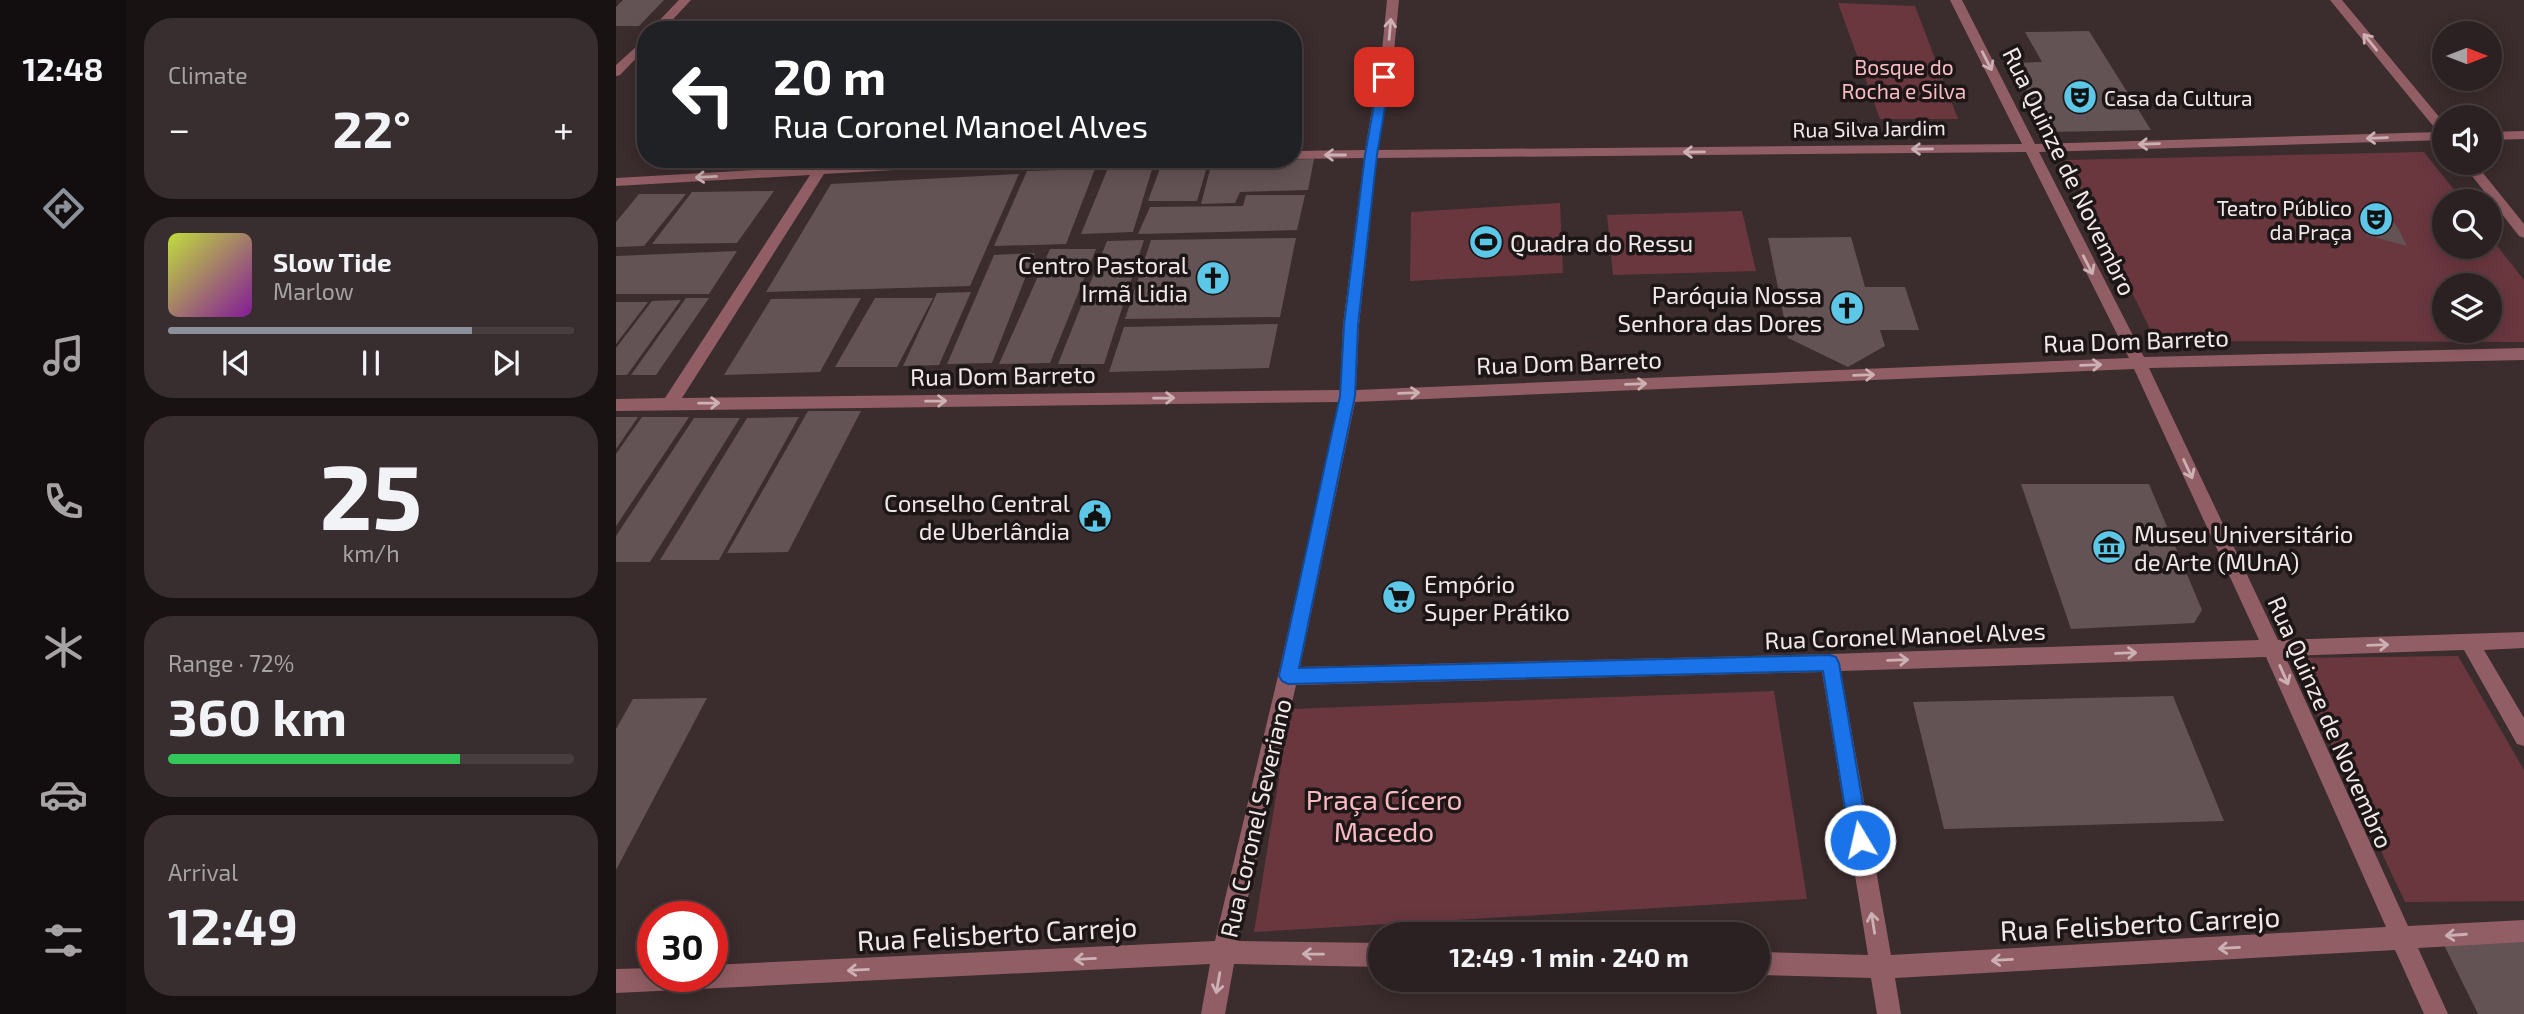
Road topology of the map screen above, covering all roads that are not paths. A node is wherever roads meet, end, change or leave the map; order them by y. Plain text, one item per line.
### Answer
1 (685, 0) edge
2 (1393, 0) edge
3 (1956, 0) edge
4 (2336, 0) edge
5 (665, 21) edge
6 (637, 48) edge
7 (621, 60) edge
8 (616, 72) edge
9 (2432, 119) edge
10 (2432, 135) edge
11 (2524, 135) edge
12 (2502, 136) edge
13 (2032, 148) junction
14 (1302, 155) edge
15 (1371, 155) junction
16 (856, 168) edge
17 (820, 170) junction
18 (2478, 175) edge
19 (616, 182) edge
20 (2524, 233) edge
21 (2524, 354) edge
22 (2139, 363) junction
23 (1348, 396) junction
24 (670, 404) junction
25 (616, 405) edge
26 (2524, 640) edge
27 (2469, 642) junction
28 (2272, 648) junction
29 (1830, 663) junction
30 (1288, 676) junction
31 (2524, 737) edge
32 (2524, 931) edge
33 (2402, 938) junction
34 (1224, 952) junction
35 (1368, 955) edge
36 (1770, 964) edge
37 (1881, 967) junction
38 (616, 981) edge
39 (1213, 1014) edge
40 (1889, 1014) edge
41 (2436, 1014) edge

1 - 5 street
15 -> 2 street, Rua Coronel Severiano
3 -> 13 street, Rua Quinze de Novembro
9 -> 4 street
6 - 7 street
7 - 8 street
10 -> 13 street, Rua Silva Jardim
11 - 12 street
13 -> 15 street, Rua Silva Jardim
13 -> 22 street, Rua Quinze de Novembro
15 -> 14 street, Rua Silva Jardim
15 - 23 street, Rua Coronel Severiano
16 - 17 street
17 -> 19 street
17 - 24 street
18 - 20 street
21 - 22 street, Rua Dom Barreto
23 -> 22 street, Rua Dom Barreto
22 -> 28 street, Rua Quinze de Novembro
24 -> 23 street, Rua Dom Barreto
23 - 30 street, Rua Coronel Severiano
24 - 25 street, Rua Dom Barreto
26 - 27 street, Rua Coronel Manoel Alves
28 -> 27 street, Rua Coronel Manoel Alves
27 - 31 street
29 -> 28 street, Rua Coronel Manoel Alves
28 -> 33 street, Rua Quinze de Novembro
29 - 30 street, Rua Coronel Manoel Alves
37 -> 29 street
30 - 34 street, Rua Coronel Severiano
32 -> 33 street, Rua Felisberto Carrejo
33 -> 37 street, Rua Felisberto Carrejo
33 - 41 street, Rua Quinze de Novembro
35 -> 34 street, Rua Felisberto Carrejo
34 -> 38 street, Rua Felisberto Carrejo
34 -> 39 street, Rua Coronel Severiano
36 - 37 street, Rua Felisberto Carrejo
37 - 40 street

